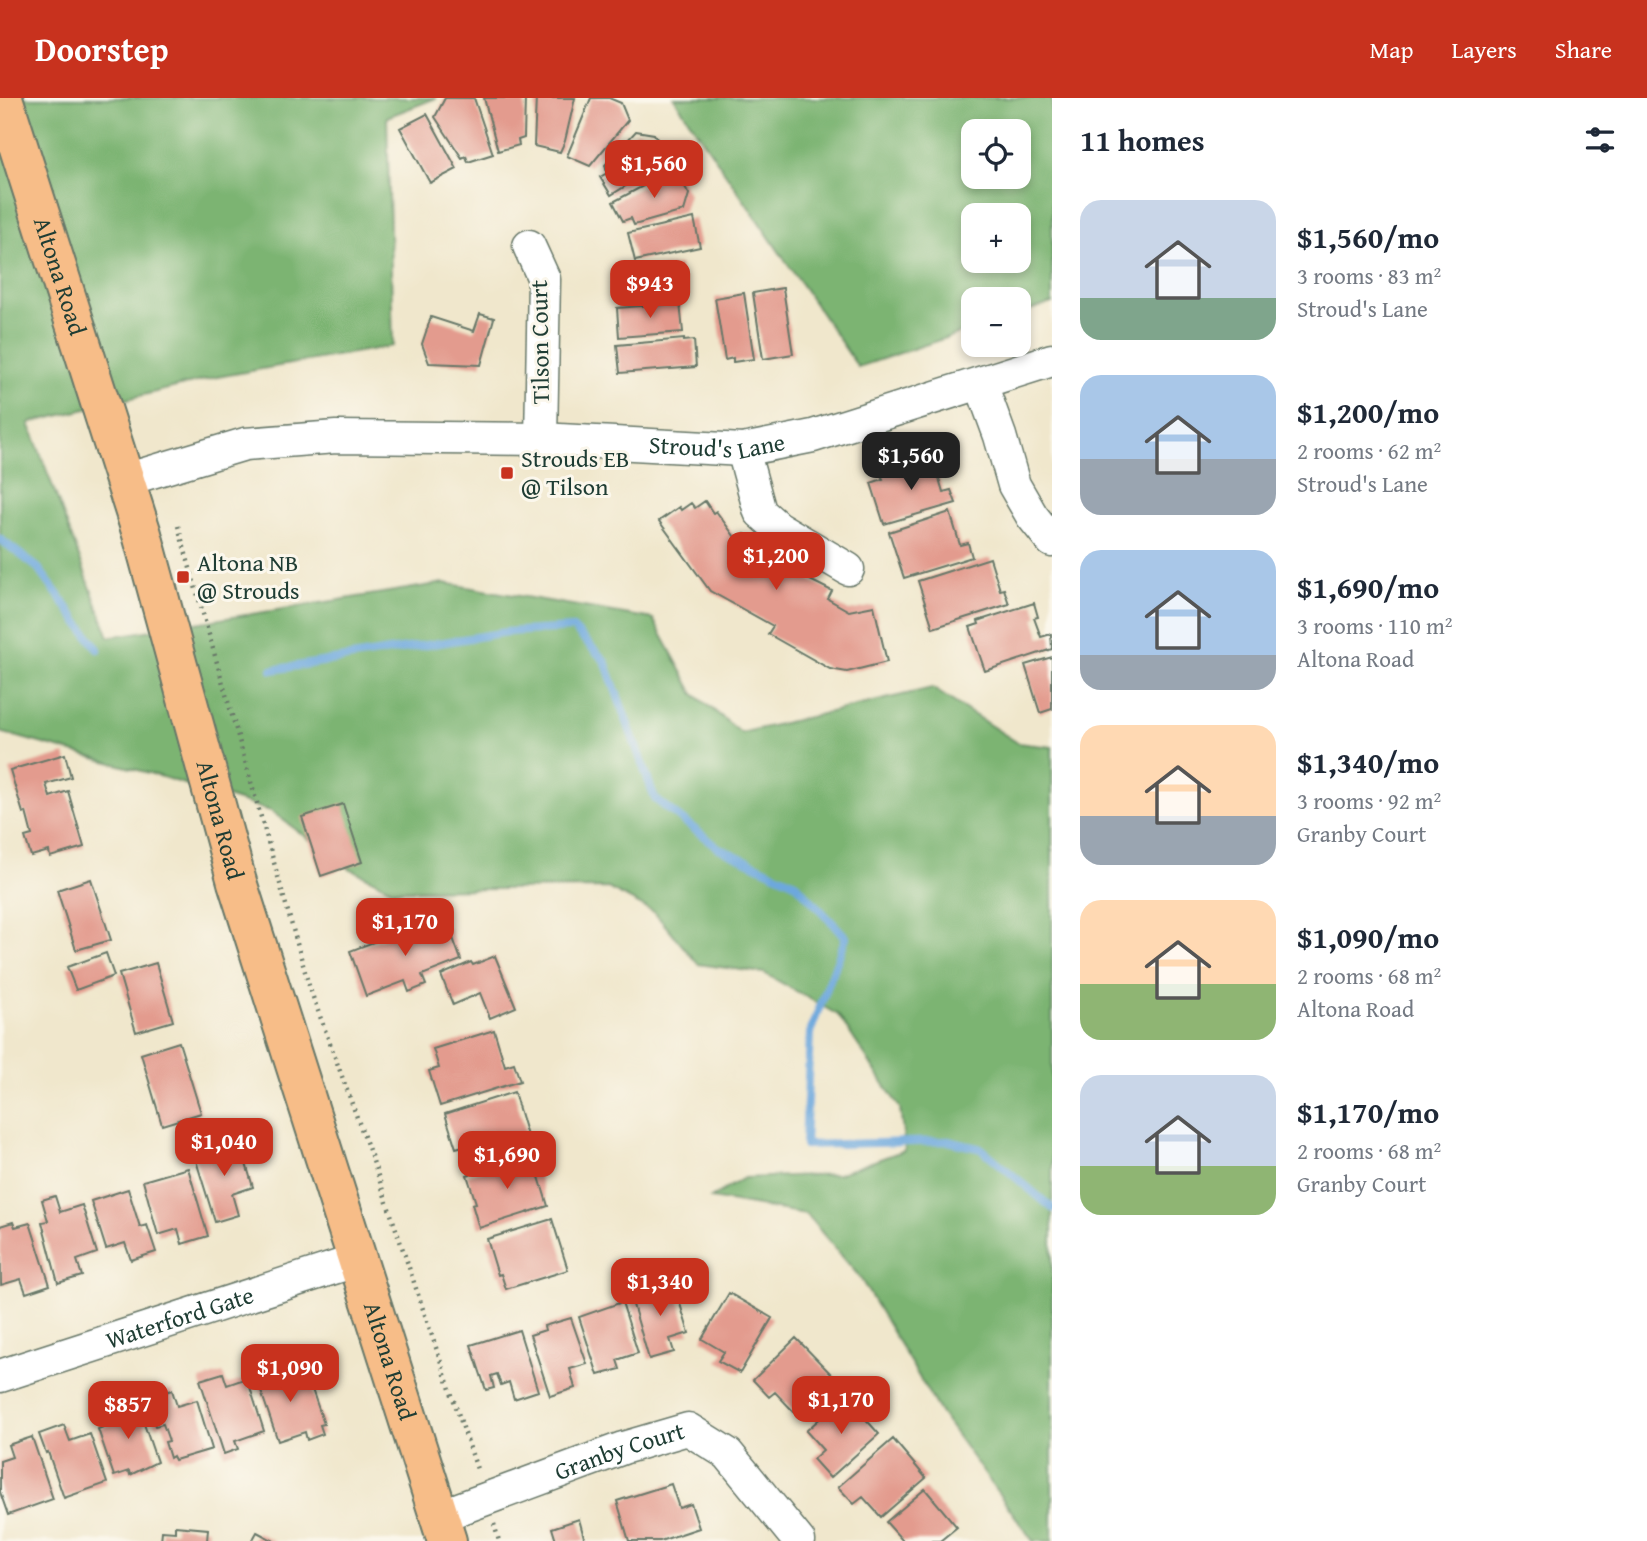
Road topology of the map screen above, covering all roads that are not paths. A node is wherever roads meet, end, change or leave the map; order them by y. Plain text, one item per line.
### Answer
1 (2, 98) edge
2 (528, 246) dead end
3 (1052, 360) edge
4 (981, 384) junction
5 (541, 439) junction
6 (743, 450) junction
7 (125, 480) junction
8 (1052, 541) edge
9 (848, 569) dead end
10 (358, 1261) junction
11 (0, 1376) edge
12 (444, 1528) edge
13 (799, 1541) edge

1 - 7 main road, Altona Road
2 - 5 street, Tilson Court
3 - 4 street, Stroud's Lane
4 - 6 street, Stroud's Lane
4 - 8 street
5 - 6 street, Stroud's Lane
5 - 7 street, Stroud's Lane
6 - 9 street
7 - 10 main road, Altona Road
10 - 11 street, Waterford Gate
10 - 12 main road, Altona Road
12 - 13 street, Granby Court

